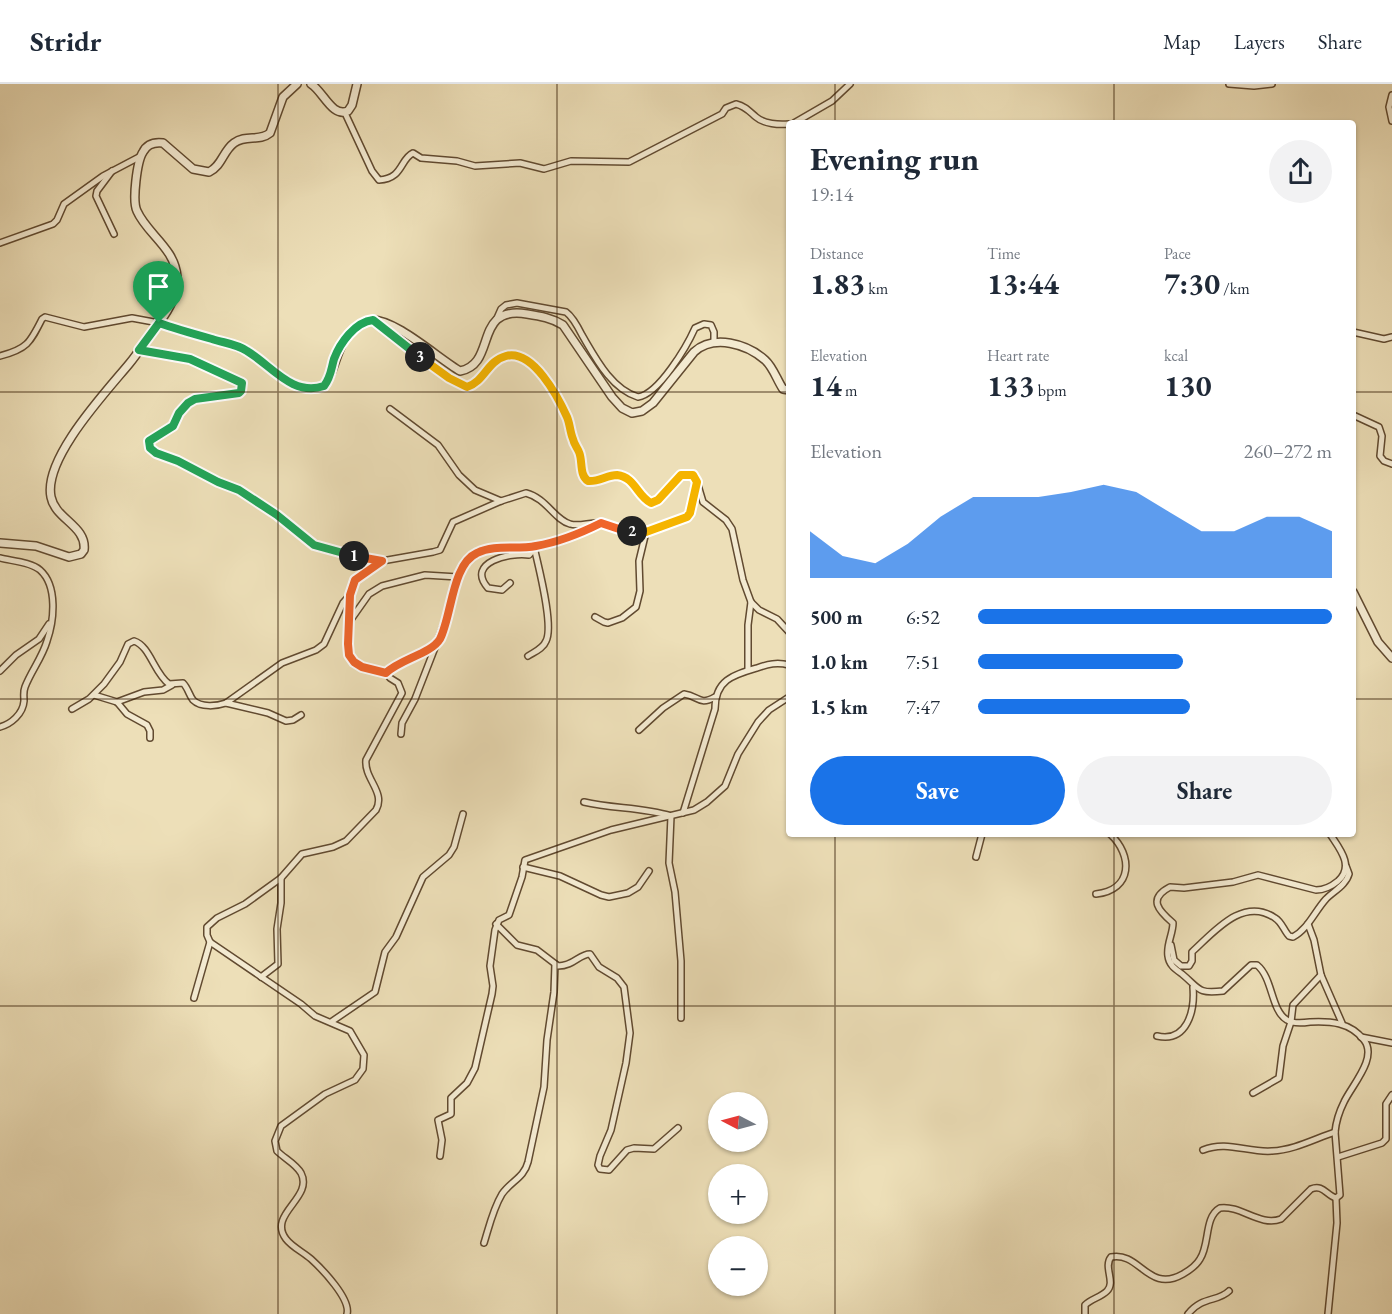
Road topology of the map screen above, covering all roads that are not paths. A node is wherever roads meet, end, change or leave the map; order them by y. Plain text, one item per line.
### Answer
1 (297, 84) edge
2 (311, 84) edge
3 (357, 84) edge
4 (850, 84) edge
5 (1229, 84) edge
6 (1272, 84) edge
7 (1392, 95) edge
8 (345, 113) junction
9 (801, 120) edge
10 (1392, 121) edge
11 (786, 124) edge
12 (141, 156) junction
13 (113, 170) junction
14 (114, 234) dead end
15 (0, 243) edge
16 (497, 318) junction
17 (373, 320) junction
18 (159, 323) junction
19 (1356, 333) edge
20 (1392, 337) edge
21 (714, 342) junction
22 (139, 350) junction
23 (0, 356) edge
24 (786, 390) edge
25 (390, 409) dead end
26 (1356, 416) edge
27 (1392, 464) edge
28 (697, 482) junction
29 (501, 501) junction
30 (601, 523) junction
31 (646, 532) junction
32 (0, 543) edge
33 (535, 549) junction
34 (0, 558) edge
35 (382, 561) junction
36 (458, 577) junction
37 (510, 583) dead end
38 (350, 595) junction
39 (1356, 598) edge
40 (751, 602) junction
41 (595, 617) dead end
42 (349, 622) junction
43 (50, 623) junction
44 (786, 629) edge
45 (436, 645) junction
46 (528, 656) dead end
47 (1392, 658) edge
48 (786, 665) edge
49 (748, 670) junction
50 (0, 671) edge
51 (386, 673) junction
52 (172, 684) junction
53 (94, 695) junction
54 (715, 697) junction
55 (786, 699) edge
56 (117, 702) junction
57 (226, 703) junction
58 (72, 709) dead end
59 (301, 715) dead end
60 (0, 727) edge
61 (639, 730) dead end
62 (401, 734) dead end
63 (150, 738) dead end
64 (584, 802) dead end
65 (463, 813) dead end
66 (683, 813) junction
67 (671, 816) junction
68 (981, 837) edge
69 (1112, 837) edge
70 (1332, 837) edge
71 (976, 857) dead end
72 (1346, 866) junction
73 (523, 867) junction
74 (649, 871) dead end
75 (281, 878) junction
76 (1096, 894) dead end
77 (496, 924) junction
78 (1308, 924) junction
79 (1171, 940) junction
80 (210, 942) junction
81 (555, 964) junction
82 (1321, 975) junction
83 (261, 977) junction
84 (1193, 987) junction
85 (194, 998) dead end
86 (681, 1018) dead end
87 (331, 1022) junction
88 (1291, 1022) junction
89 (1342, 1023) junction
90 (1157, 1036) dead end
91 (1361, 1037) junction
92 (1392, 1043) edge
93 (1253, 1092) dead end
94 (1392, 1095) edge
95 (678, 1128) dead end
96 (1335, 1132) junction
97 (1203, 1150) dead end
98 (440, 1156) dead end
99 (1338, 1157) junction
100 (1336, 1198) junction
101 (484, 1243) dead end
102 (1229, 1291) dead end
103 (348, 1314) edge
104 (1085, 1314) edge
105 (1188, 1314) edge
106 (1328, 1314) edge

1 - 12 street
2 - 8 street
3 - 8 street
4 - 9 street
5 - 6 street
7 - 10 street
8 - 11 street
12 - 13 street
12 - 18 street
13 - 14 street
13 - 15 street
16 - 17 street
16 - 21 street
16 - 21 street
17 - 18 street
17 - 28 street
18 - 22 street
18 - 23 street
19 - 20 street
21 - 24 street
22 - 32 street
22 - 35 street
25 - 29 street
26 - 27 street
28 - 31 street
28 - 40 street
29 - 30 street
29 - 35 street
30 - 31 street
30 - 33 street
31 - 41 street
33 - 36 street
33 - 37 street
33 - 46 street
34 - 43 street
35 - 38 street
36 - 42 street
36 - 45 street
38 - 42 street
38 - 57 street
39 - 47 street
40 - 44 street
40 - 49 street
42 - 51 street
43 - 50 street
43 - 60 street
45 - 51 street
45 - 62 street
48 - 49 street
49 - 54 street
51 - 75 street
52 - 53 street
52 - 56 street
52 - 57 street
53 - 56 street
53 - 58 street
54 - 61 street
54 - 66 street
55 - 66 street
56 - 63 street
57 - 59 street
64 - 67 street
65 - 87 street
66 - 67 street
67 - 73 street
67 - 86 street
68 - 71 street
69 - 76 street
70 - 72 street
72 - 78 street
72 - 79 street
73 - 74 street
73 - 77 street
75 - 80 street
75 - 83 street
77 - 81 street
77 - 98 street
78 - 79 street
78 - 82 street
79 - 84 street
80 - 83 street
80 - 85 street
81 - 95 street
81 - 101 street
82 - 88 street
82 - 89 street
83 - 87 street
84 - 88 street
84 - 90 street
87 - 103 street
88 - 89 street
88 - 93 street
89 - 91 street
91 - 92 street
91 - 96 street
94 - 99 street
96 - 97 street
96 - 99 street
99 - 100 street
100 - 104 street
100 - 106 street
102 - 105 street

